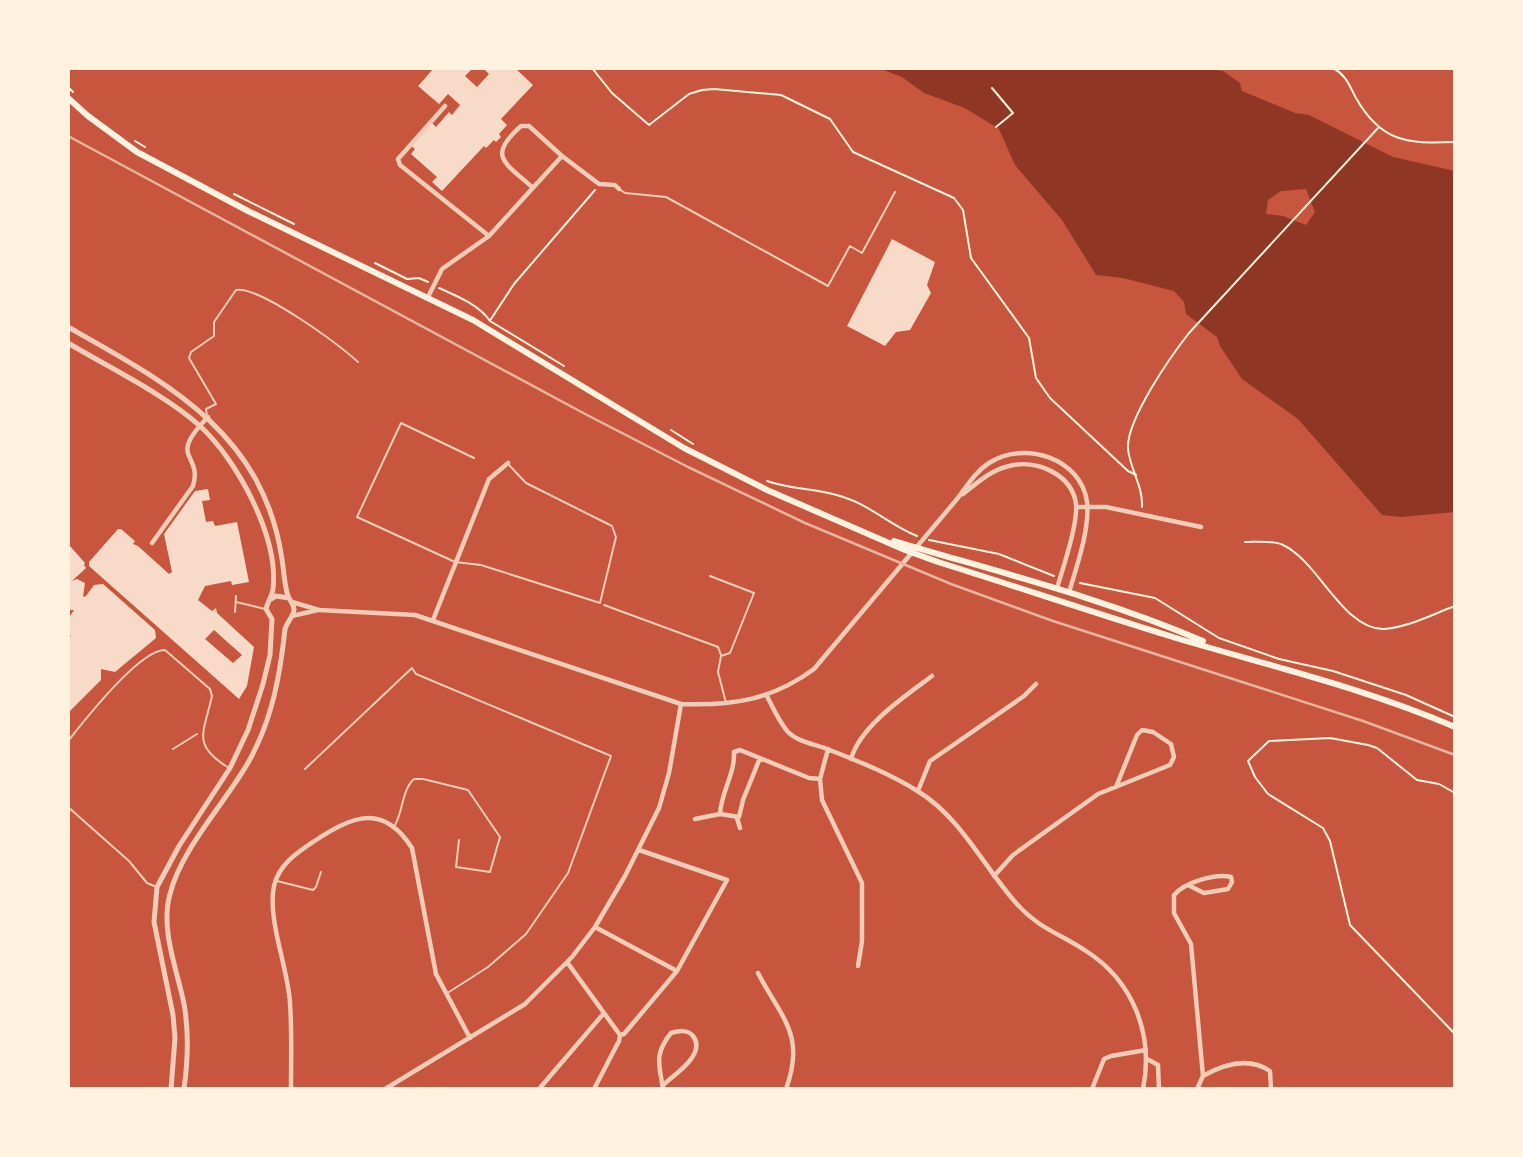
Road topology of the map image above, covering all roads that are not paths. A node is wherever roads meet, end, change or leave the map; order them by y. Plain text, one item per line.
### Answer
1 (68, 98) edge
2 (445, 106) dead end
3 (562, 156) junction
4 (532, 187) junction
5 (619, 189) joint
6 (895, 192) dead end
7 (489, 236) junction
8 (428, 297) junction
9 (68, 327) edge
10 (68, 343) edge
11 (358, 362) dead end
12 (208, 417) junction
13 (199, 425) junction
14 (474, 458) dead end
15 (508, 463) joint
16 (957, 499) junction
17 (1076, 507) junction
18 (1087, 507) junction
19 (1201, 527) dead end
20 (875, 536) junction
21 (152, 543) dead end
22 (455, 562) junction
23 (710, 576) dead end
24 (1057, 589) junction
25 (1069, 592) junction
26 (236, 596) dead end
27 (1054, 598) junction
28 (271, 599) junction
29 (290, 600) junction
30 (236, 602) junction
31 (1066, 602) junction
32 (604, 605) dead end
33 (267, 609) junction
34 (319, 610) junction
35 (235, 612) dead end
36 (290, 618) junction
37 (272, 620) junction
38 (433, 620) junction
39 (1221, 649) junction
40 (721, 656) junction
41 (932, 676) dead end
42 (1036, 684) dead end
43 (766, 696) junction
44 (681, 704) junction
45 (726, 704) junction
46 (1455, 727) edge
47 (197, 734) dead end
48 (68, 741) edge
49 (173, 749) dead end
50 (828, 749) junction
51 (760, 758) junction
52 (851, 760) junction
53 (230, 768) junction
54 (305, 769) dead end
55 (820, 779) junction
56 (231, 787) junction
57 (1116, 787) junction
58 (918, 791) junction
59 (68, 807) edge
60 (720, 814) junction
61 (737, 818) junction
62 (695, 819) dead end
63 (394, 827) junction
64 (740, 828) dead end
65 (459, 840) dead end
66 (639, 850) junction
67 (321, 872) dead end
68 (994, 876) junction
69 (174, 880) junction
70 (276, 880) junction
71 (1188, 885) junction
72 (157, 887) junction
73 (595, 927) junction
74 (567, 962) junction
75 (858, 966) dead end
76 (677, 971) junction
77 (758, 973) dead end
78 (445, 995) junction
79 (604, 1013) junction
80 (620, 1035) junction
81 (470, 1038) junction
82 (1146, 1050) junction
83 (1146, 1058) junction
84 (1203, 1076) junction
85 (663, 1087) edge
86 (171, 1089) edge
87 (184, 1089) edge
88 (291, 1089) edge
89 (385, 1089) edge
90 (539, 1089) edge
91 (594, 1089) edge
92 (786, 1089) edge
93 (1093, 1089) edge
94 (1143, 1089) edge
95 (1159, 1089) edge
96 (1197, 1089) edge
97 (1271, 1089) edge

1 - 8 main road
2 - 7 street
3 - 4 street
3 - 4 street
3 - 5 street
4 - 7 street
5 - 6 lane
7 - 8 street
8 - 20 main road
9 - 12 street
10 - 13 street
11 - 12 lane
12 - 13 street
12 - 29 street
13 - 21 street
13 - 28 street
14 - 22 lane
15 - 22 street
15 - 22 lane
16 - 17 street
16 - 18 street
16 - 43 street
17 - 18 street
17 - 24 street
18 - 19 street
18 - 25 street
20 - 24 main road
20 - 27 main road
22 - 38 street
23 - 40 lane
24 - 25 main road
24 - 27 main road
25 - 31 main road
25 - 39 main road
26 - 30 lane
27 - 31 main road
28 - 29 street
28 - 33 street
29 - 34 street
29 - 36 street
30 - 33 lane
30 - 35 lane
31 - 39 main road
32 - 40 lane
33 - 37 street
34 - 36 street
34 - 38 street
36 - 37 street
36 - 56 street
37 - 53 street
38 - 44 street
39 - 46 main road
40 - 45 lane
41 - 52 street
42 - 58 street
43 - 45 street
43 - 50 street
44 - 45 street
44 - 66 street
47 - 49 lane
48 - 53 lane
50 - 52 street
50 - 55 street
51 - 55 street
51 - 60 street
51 - 61 street
52 - 58 street
53 - 56 street
53 - 72 street
54 - 78 lane
55 - 75 street
56 - 69 street
57 - 57 street
57 - 68 street
58 - 68 street
59 - 72 lane
60 - 61 street
60 - 62 street
61 - 64 street
63 - 65 lane
63 - 70 street
63 - 78 street
66 - 73 street
66 - 76 street
67 - 70 lane
68 - 82 street
69 - 72 street
69 - 87 street
70 - 88 street
71 - 71 street
71 - 84 street
72 - 86 street
73 - 74 street
73 - 76 street
74 - 79 street
74 - 81 street
76 - 80 street
77 - 92 street
78 - 81 street
79 - 80 street
79 - 90 street
80 - 91 street
81 - 89 street
82 - 83 street
82 - 93 street
83 - 94 street
83 - 95 street
84 - 96 street
84 - 97 street
85 - 85 street

